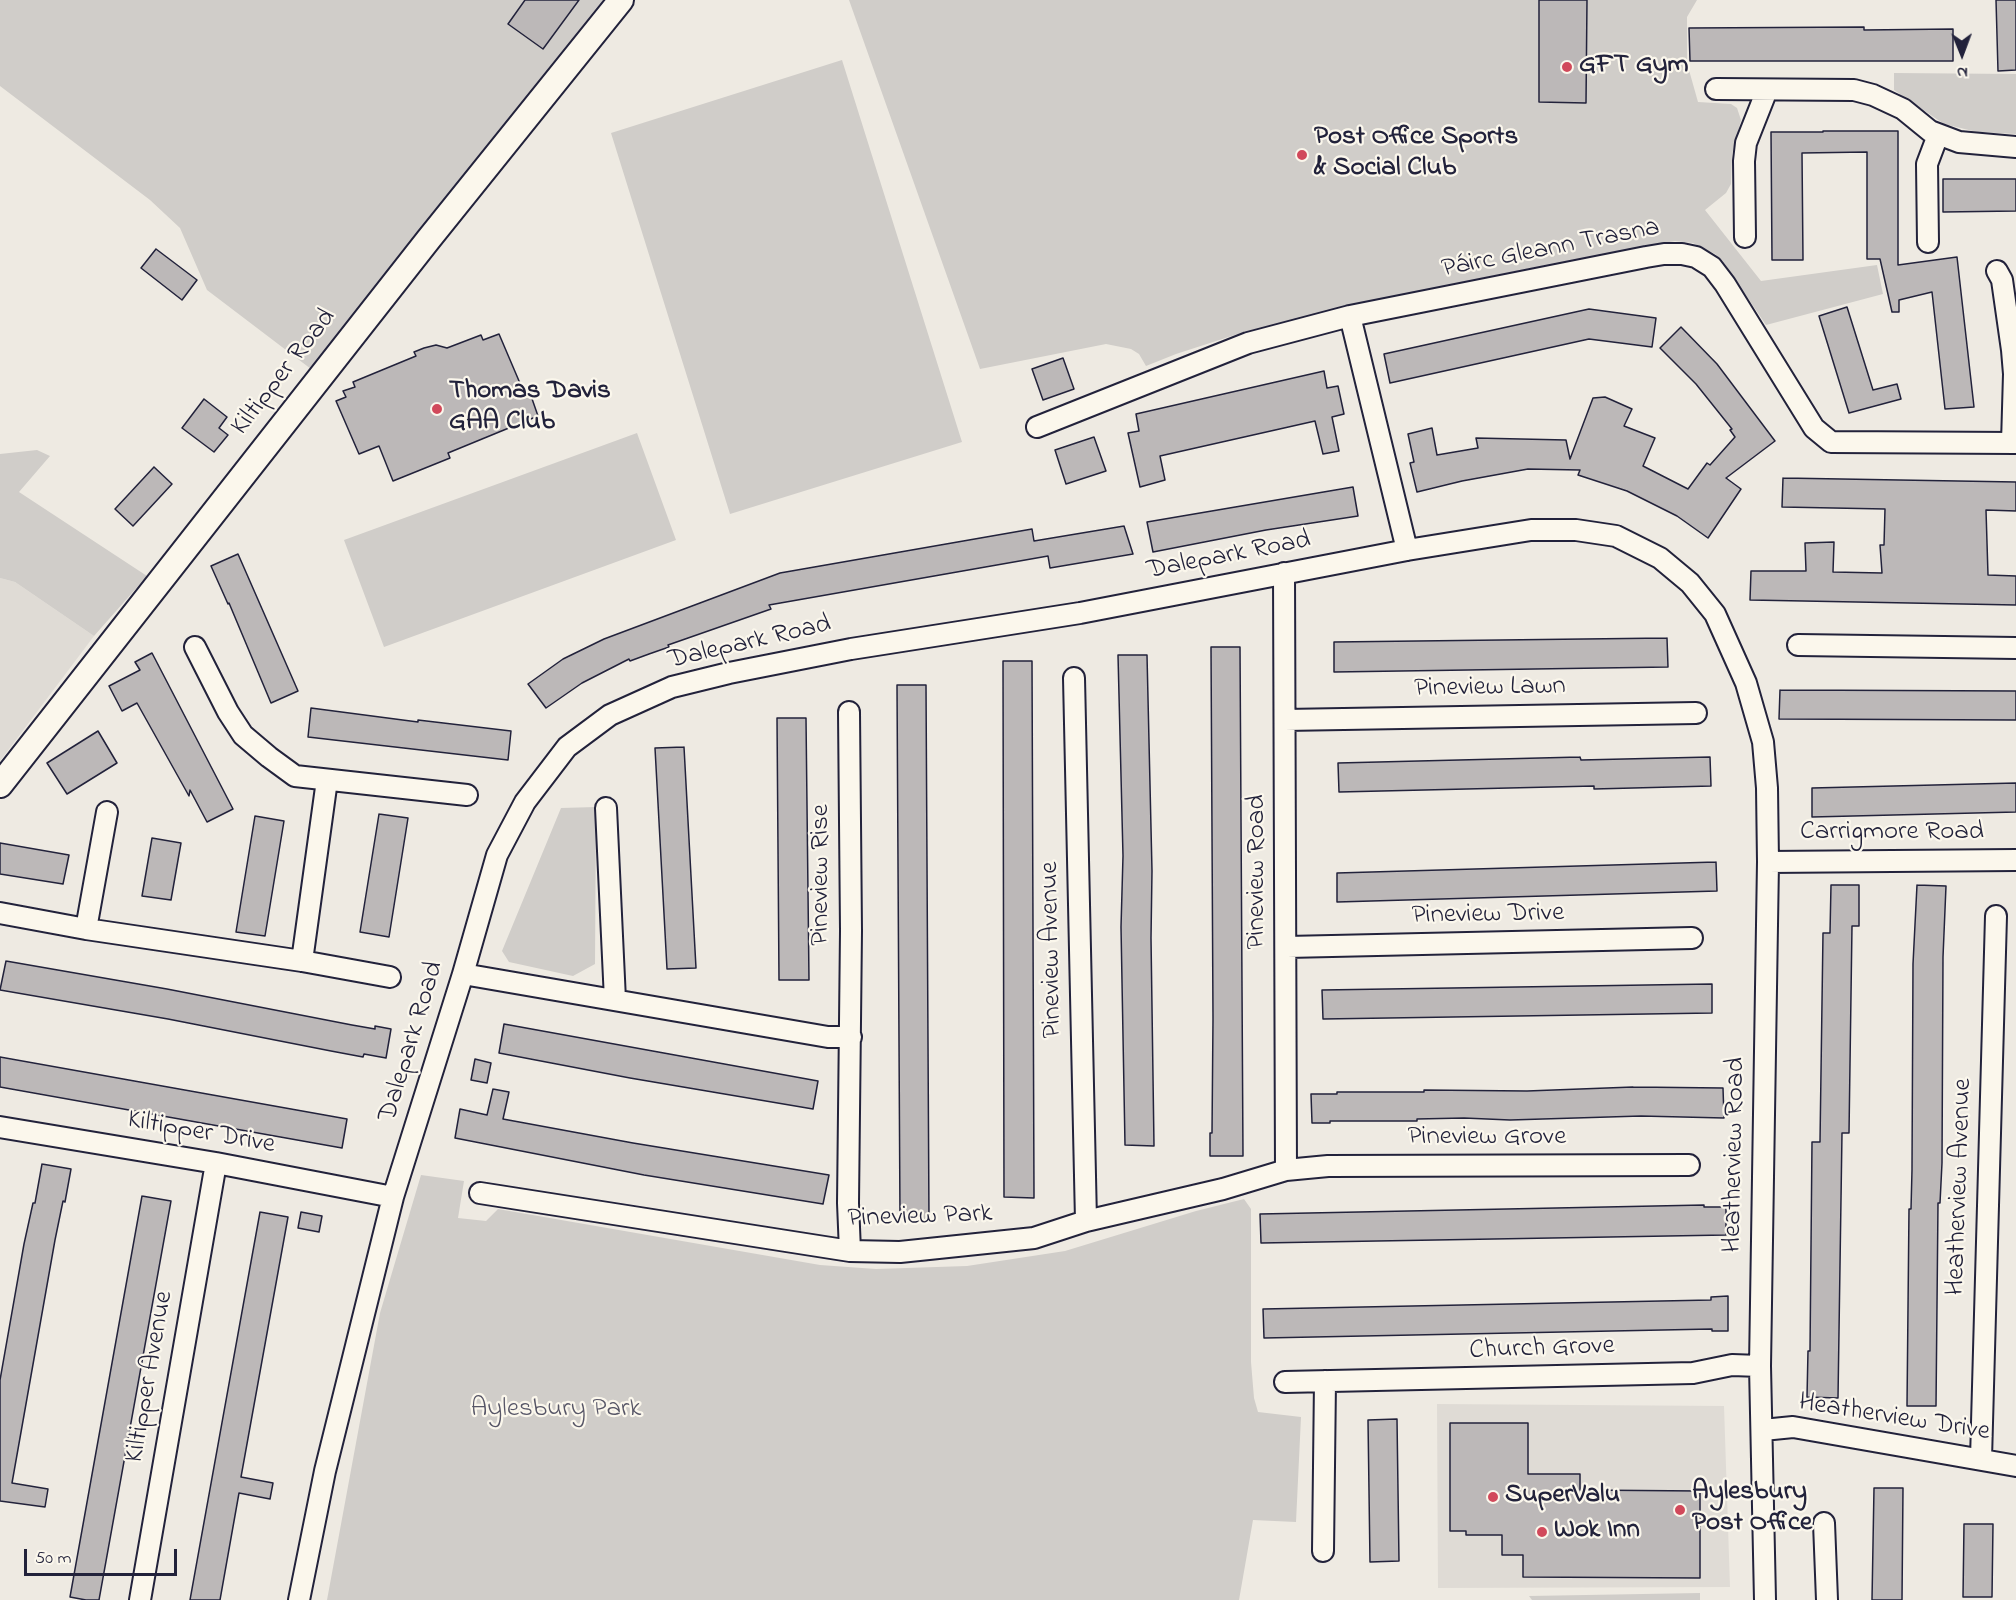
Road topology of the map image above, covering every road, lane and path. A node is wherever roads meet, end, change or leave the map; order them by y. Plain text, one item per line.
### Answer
1 (621, 0) edge
2 (1716, 89) dead end
3 (1767, 90) junction
4 (1938, 135) junction
5 (2016, 147) edge
6 (1745, 237) dead end
7 (1928, 242) dead end
8 (1997, 271) dead end
9 (1350, 316) junction
10 (1037, 427) dead end
11 (2014, 443) edge
12 (1407, 550) junction
13 (1284, 573) junction
14 (1798, 645) dead end
15 (195, 647) dead end
16 (2016, 648) edge
17 (1074, 678) dead end
18 (849, 712) dead end
19 (1696, 713) dead end
20 (1755, 713) joint
21 (1285, 720) junction
22 (327, 780) junction
23 (0, 786) edge
24 (467, 795) dead end
25 (606, 808) dead end
26 (107, 812) dead end
27 (2016, 860) edge
28 (1768, 862) junction
29 (0, 914) edge
30 (1996, 916) dead end
31 (86, 929) junction
32 (1692, 938) dead end
33 (1287, 947) junction
34 (302, 961) junction
35 (463, 974) junction
36 (390, 977) dead end
37 (615, 1000) junction
38 (851, 1037) junction
39 (0, 1127) edge
40 (216, 1163) junction
41 (1689, 1165) dead end
42 (1286, 1170) junction
43 (480, 1193) dead end
44 (393, 1197) junction
45 (1086, 1221) junction
46 (850, 1251) junction
47 (1760, 1366) junction
48 (1325, 1381) junction
49 (1286, 1382) dead end
50 (1762, 1430) junction
51 (1981, 1460) junction
52 (2016, 1466) edge
53 (1824, 1523) dead end
54 (1323, 1551) dead end
55 (140, 1600) edge
56 (299, 1600) edge
57 (1765, 1600) edge
58 (1827, 1600) edge

1 - 23 street, Kiltipper Road
2 - 3 street
3 - 4 street
3 - 6 street
4 - 5 street
4 - 7 street
8 - 11 street
9 - 10 street, Páirc Gleann Trasna
9 - 11 street, Páirc Gleann Trasna
9 - 12 street
12 - 13 street, Dalepark Road
12 - 20 street, Dalepark Road
13 - 21 street, Pineview Road
13 - 35 street, Dalepark Road
14 - 16 street
15 - 22 street
17 - 45 street, Pineview Avenue
18 - 38 street, Pineview Rise
19 - 21 street, Pineview Lawn
20 - 28 street, Heatherview Road
21 - 33 street, Pineview Road
22 - 24 street
22 - 34 street
25 - 37 street
26 - 31 street
27 - 28 street, Carrigmore Road
28 - 47 street, Heatherview Road
29 - 31 street
30 - 51 street, Heatherview Avenue
31 - 34 street
32 - 33 street, Pineview Drive
33 - 42 street, Pineview Road
34 - 36 street
35 - 37 street
35 - 44 street, Dalepark Road
37 - 38 street
38 - 46 street, Pineview Rise
39 - 40 street, Kiltipper Drive
40 - 44 street, Kiltipper Drive
40 - 55 street, Kiltipper Avenue
41 - 42 street, Pineview Grove
42 - 45 street, Pineview Park
43 - 46 street, Pineview Park
44 - 56 street, Dalepark Road
45 - 46 street, Pineview Park
47 - 48 street, Church Grove
47 - 50 street, Heatherview Road
48 - 49 street, Church Grove
48 - 54 street
50 - 51 street, Heatherview Drive
50 - 57 street, Heatherview Road
51 - 52 street, Heatherview Drive
53 - 58 street

